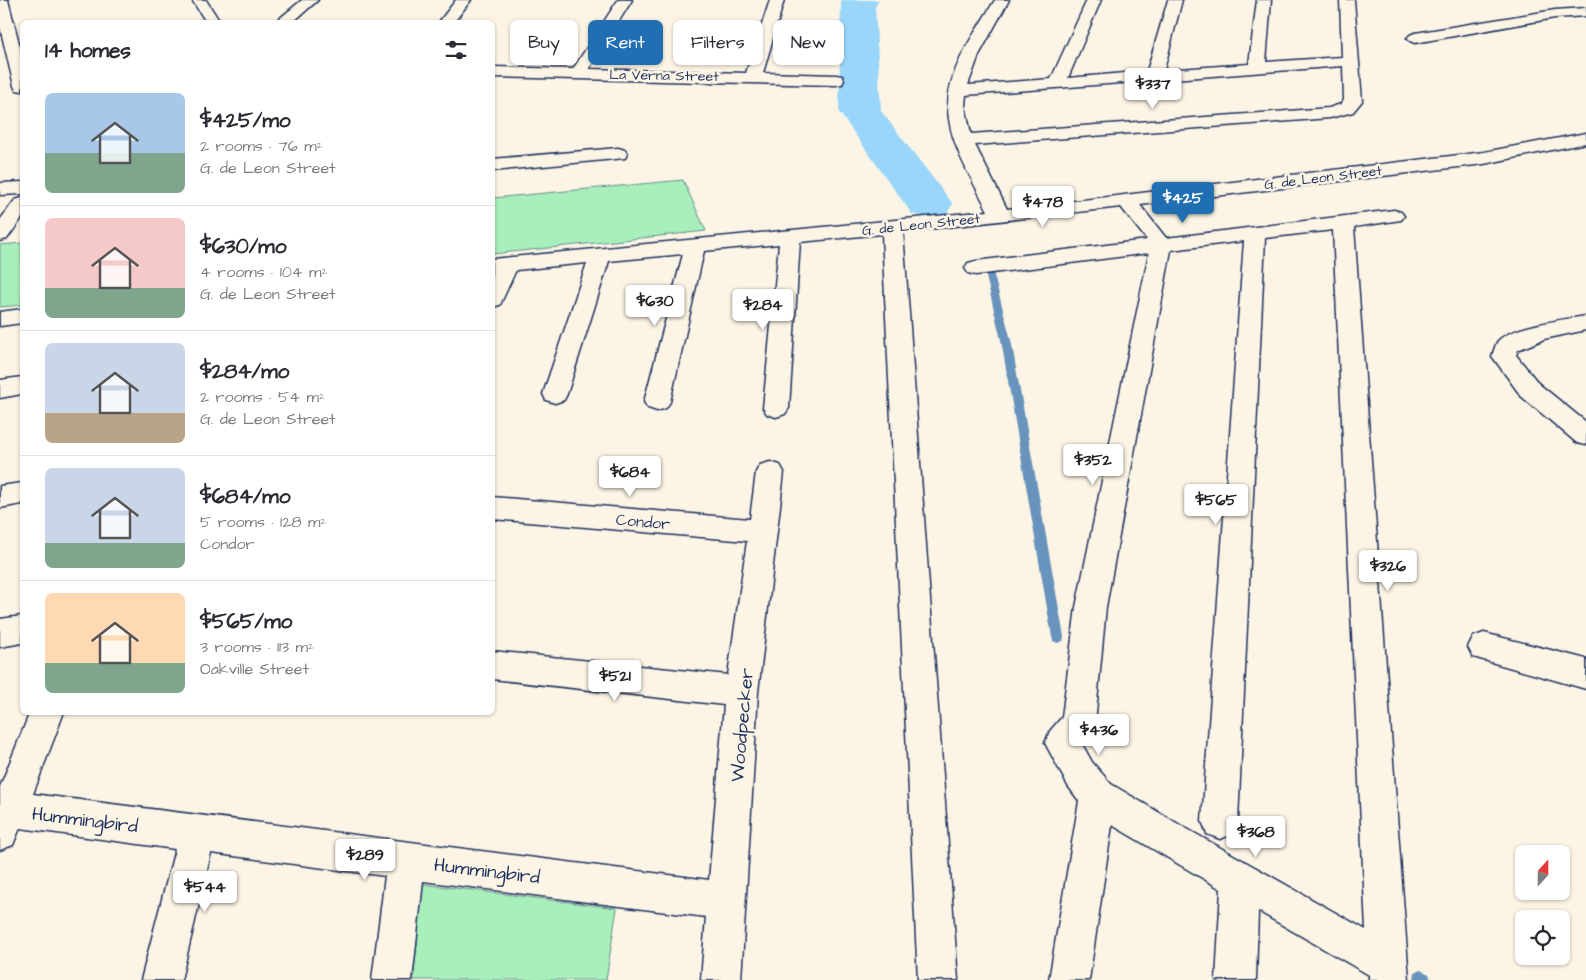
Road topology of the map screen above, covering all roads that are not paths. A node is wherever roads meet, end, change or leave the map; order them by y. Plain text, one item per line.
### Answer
1 (0, 0) edge
2 (198, 0) edge
3 (311, 0) edge
4 (464, 0) edge
5 (625, 0) edge
6 (777, 0) edge
7 (1002, 0) edge
8 (1094, 0) edge
9 (1174, 0) edge
10 (1264, 0) edge
11 (1347, 0) edge
12 (1549, 0) edge
13 (1586, 12) edge
14 (1555, 14) junction
15 (212, 20) edge
16 (286, 20) edge
17 (448, 20) edge
18 (1579, 28) dead end
19 (1415, 38) dead end
20 (1349, 61) junction
21 (1257, 68) junction
22 (495, 72) edge
23 (579, 73) junction
24 (1154, 76) junction
25 (20, 78) edge
26 (753, 78) junction
27 (836, 80) dead end
28 (1056, 83) junction
29 (957, 91) junction
30 (1586, 138) edge
31 (964, 140) junction
32 (618, 154) dead end
33 (495, 165) edge
34 (20, 188) edge
35 (0, 189) edge
36 (1126, 201) junction
37 (20, 207) edge
38 (1000, 216) junction
39 (1394, 216) dead end
40 (1343, 223) junction
41 (892, 227) junction
42 (1255, 234) junction
43 (0, 235) edge
44 (790, 237) junction
45 (1161, 245) junction
46 (695, 246) junction
47 (600, 255) junction
48 (500, 265) edge
49 (976, 268) dead end
50 (495, 287) edge
51 (20, 316) edge
52 (0, 319) edge
53 (1586, 323) edge
54 (20, 386) edge
55 (0, 389) edge
56 (555, 394) dead end
57 (657, 402) dead end
58 (776, 408) dead end
59 (1586, 436) edge
60 (770, 472) dead end
61 (20, 494) edge
62 (0, 497) edge
63 (495, 508) edge
64 (764, 531) junction
65 (20, 630) edge
66 (0, 633) edge
67 (1484, 648) dead end
68 (495, 665) edge
69 (1586, 674) edge
70 (742, 692) junction
71 (46, 715) edge
72 (1098, 796) junction
73 (1220, 820) dead end
74 (4, 821) edge
75 (197, 834) junction
76 (406, 860) junction
77 (1240, 880) junction
78 (727, 901) junction
79 (1389, 972) edge
80 (161, 980) edge
81 (392, 980) edge
82 (721, 980) edge
83 (938, 980) edge
84 (1069, 980) edge
85 (1236, 980) edge

1 - 25 street
2 - 15 street
3 - 16 street
4 - 17 street
5 - 23 street
6 - 26 street
7 - 29 street
8 - 28 street
9 - 24 street
10 - 21 street
11 - 20 street
12 - 14 street
13 - 14 street
14 - 18 street
14 - 19 street
20 - 21 street
20 - 31 street
21 - 24 street
22 - 23 street, La Verna Street
23 - 26 street, La Verna Street
24 - 28 street
26 - 27 street, La Verna Street
28 - 29 street
29 - 31 street
30 - 36 street, G. de Leon Street
31 - 38 street
32 - 33 street
34 - 35 street
36 - 38 street, G. de Leon Street
36 - 45 street
37 - 43 street
38 - 41 street, G. de Leon Street
39 - 40 street
40 - 42 street
40 - 79 street
41 - 44 street, G. de Leon Street
41 - 83 street
42 - 45 street
42 - 73 street
44 - 46 street, G. de Leon Street
44 - 58 street
45 - 49 street
45 - 72 street
46 - 47 street, G. de Leon Street
46 - 57 street
47 - 48 street, G. de Leon Street
47 - 56 street
48 - 50 street
51 - 52 street
53 - 59 street
54 - 55 street
60 - 64 street, Woodpecker
61 - 62 street
63 - 64 street, Condor
64 - 70 street, Woodpecker
65 - 66 street
67 - 69 street
68 - 70 street
70 - 78 street, Woodpecker
71 - 74 street
72 - 77 street
72 - 84 street
74 - 75 street, Hummingbird
75 - 76 street, Hummingbird
75 - 80 street
76 - 78 street, Hummingbird
76 - 81 street
77 - 79 street
77 - 85 street
78 - 82 street, Woodpecker

